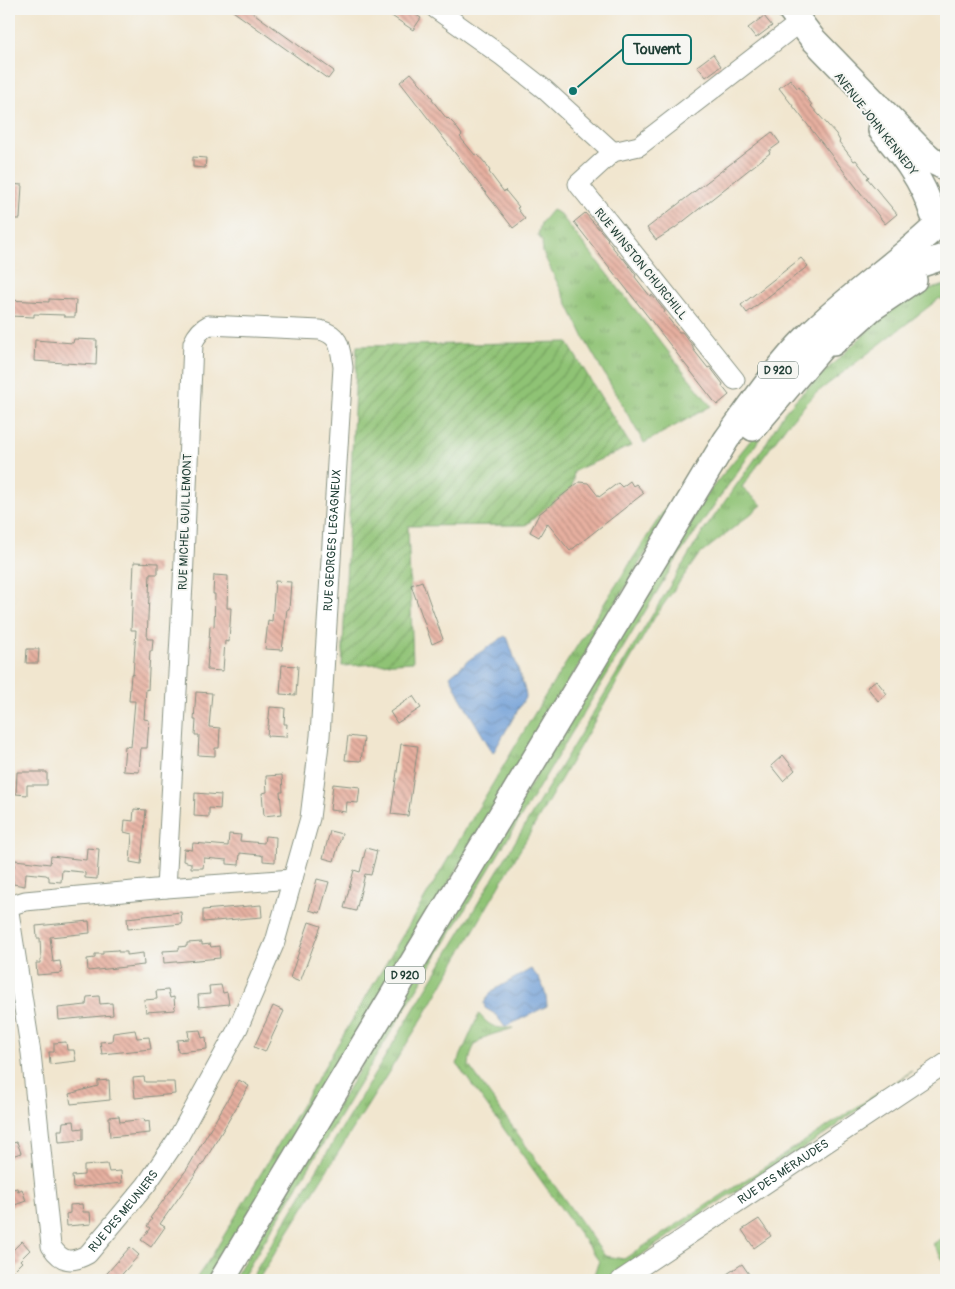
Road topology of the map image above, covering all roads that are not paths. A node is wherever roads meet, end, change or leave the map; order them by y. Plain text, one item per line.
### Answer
1 (436, 9) edge
2 (801, 23) edge
3 (613, 152) junction
4 (946, 168) edge
5 (946, 189) edge
6 (933, 221) junction
7 (946, 256) edge
8 (946, 268) edge
9 (264, 326) joint
10 (794, 378) junction
11 (736, 380) dead end
12 (664, 545) junction
13 (310, 818) joint
14 (293, 879) junction
15 (166, 888) junction
16 (9, 906) edge
17 (9, 912) edge
18 (946, 1063) edge
19 (222, 1280) edge
20 (621, 1280) edge

1 - 3 street
2 - 3 street, RUE WINSTON CHURCHILL
2 - 4 main road, AVENUE JOHN KENNEDY
2 - 6 main road, AVENUE JOHN KENNEDY
3 - 11 street, RUE WINSTON CHURCHILL
5 - 6 main road
6 - 7 main road, AVENUE JOHN KENNEDY
6 - 12 main road, D 920
7 - 10 main road, D 920
8 - 10 main road, D 920
9 - 13 street, RUE GEORGES LEGAGNEUX
9 - 15 street, RUE MICHEL GUILLEMONT
10 - 12 main road, D 920
12 - 19 main road, D 920
13 - 14 street, RUE DES MEUNIERS
14 - 15 street
14 - 17 street, RUE DES MEUNIERS
15 - 16 street
18 - 20 street, RUE DES MÉRAUDES

